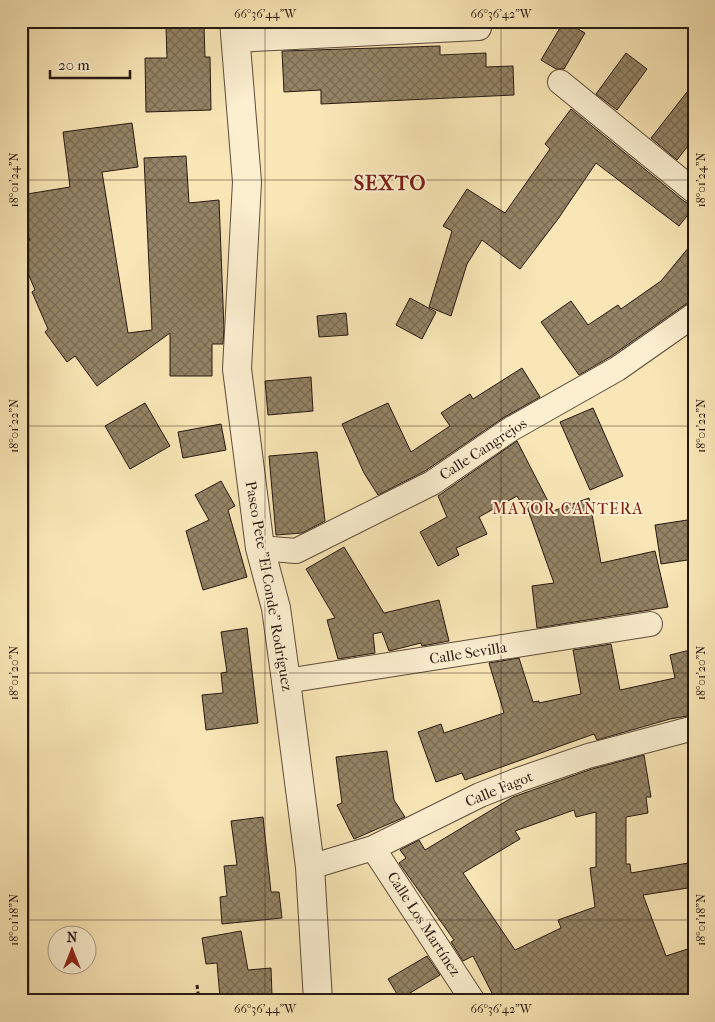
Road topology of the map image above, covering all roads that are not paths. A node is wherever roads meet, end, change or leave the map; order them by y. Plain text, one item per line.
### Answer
1 (479, 28) dead end
2 (234, 31) edge
3 (560, 82) dead end
4 (694, 191) edge
5 (694, 315) edge
6 (260, 548) junction
7 (650, 624) dead end
8 (286, 681) junction
9 (694, 728) edge
10 (373, 848) junction
11 (310, 867) junction
12 (318, 1001) edge
13 (473, 1001) edge

1 - 2 street
2 - 6 street, Paseo Pete "El Conde" Rodríguez
3 - 4 street
5 - 6 street, Calle Cangrejos
6 - 8 street, Paseo Pete "El Conde" Rodríguez
7 - 8 street, Calle Sevilla
8 - 11 street, Paseo Pete "El Conde" Rodríguez
9 - 10 street, Calle Fagot
10 - 11 street, Calle Fagot
10 - 13 street, Calle Los Martínez
11 - 12 street, Paseo Pete "El Conde" Rodríguez

